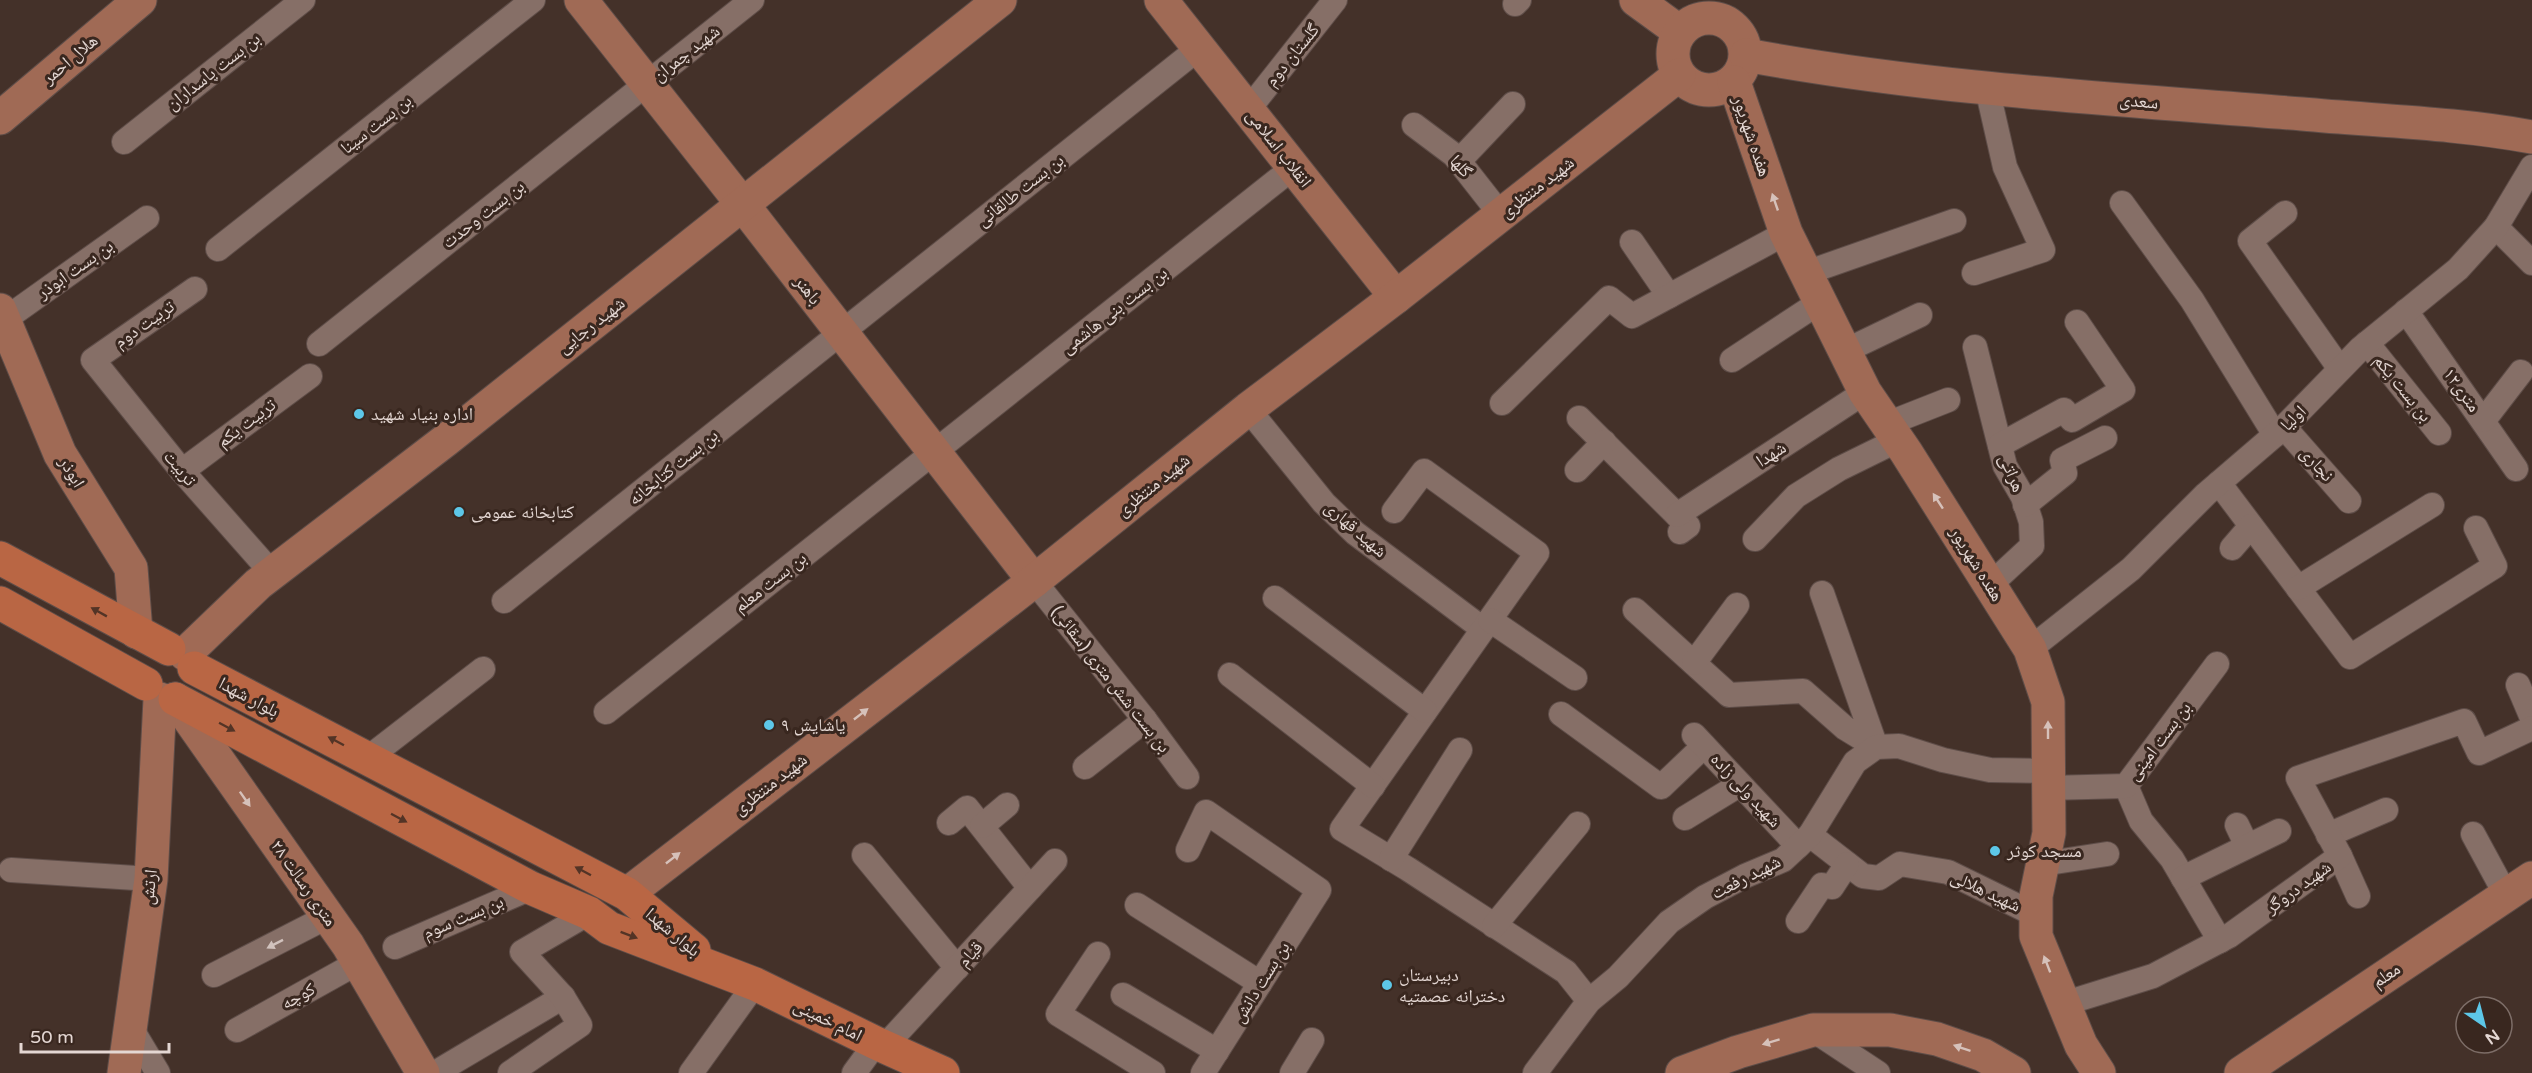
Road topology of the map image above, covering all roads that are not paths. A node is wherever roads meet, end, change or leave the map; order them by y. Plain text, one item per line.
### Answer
1 (140, 0) edge
2 (303, 0) edge
3 (533, 0) edge
4 (581, 0) edge
5 (752, 0) edge
6 (1000, 0) edge
7 (1161, 0) edge
8 (1335, 0) edge
9 (1636, 0) edge
10 (1712, 9) edge
11 (1680, 32) junction
12 (1199, 48) junction
13 (1740, 69) junction
14 (1679, 75) junction
15 (647, 84) junction
16 (1987, 88) junction
17 (1513, 104) dead end
18 (1248, 110) junction
19 (0, 118) edge
20 (1414, 125) dead end
21 (2532, 137) edge
22 (124, 142) dead end
23 (1459, 161) junction
24 (1294, 167) junction
25 (2532, 167) edge
26 (2122, 203) dead end
27 (743, 205) junction
28 (2285, 213) dead end
29 (1501, 215) junction
30 (147, 218) dead end
31 (1954, 221) dead end
32 (2496, 227) junction
33 (1786, 233) junction
34 (1632, 242) dead end
35 (218, 249) dead end
36 (2532, 263) edge
37 (1974, 273) dead end
38 (1813, 287) junction
39 (195, 289) dead end
40 (1669, 296) junction
41 (1396, 297) junction
42 (2406, 311) junction
43 (2, 315) edge
44 (1920, 315) dead end
45 (2077, 322) dead end
46 (842, 333) junction
47 (2367, 343) junction
48 (319, 344) dead end
49 (1975, 347) dead end
50 (1845, 351) junction
51 (93, 360) joint
52 (1732, 360) dead end
53 (2340, 369) junction
54 (2521, 372) dead end
55 (310, 376) dead end
56 (1865, 392) junction
57 (1948, 400) dead end
58 (1502, 403) dead end
59 (1248, 409) junction
60 (1579, 417) dead end
61 (2484, 420) junction
62 (2280, 431) junction
63 (1892, 432) junction
64 (2439, 433) dead end
65 (2105, 438) dead end
66 (1604, 442) junction
67 (2000, 445) junction
68 (934, 452) junction
69 (2516, 469) dead end
70 (1577, 470) dead end
71 (182, 471) junction
72 (2219, 483) junction
73 (2349, 501) dead end
74 (2432, 504) dead end
75 (2025, 505) junction
76 (1394, 511) dead end
77 (2251, 526) junction
78 (2476, 528) dead end
79 (1755, 538) dead end
80 (2232, 548) dead end
81 (0, 558) edge
82 (272, 573) junction
83 (1034, 581) junction
84 (1991, 584) junction
85 (2298, 588) junction
86 (1822, 593) dead end
87 (1275, 598) dead end
88 (504, 601) dead end
89 (0, 603) edge
90 (1737, 605) dead end
91 (1635, 610) dead end
92 (1487, 625) junction
93 (135, 632) junction
94 (2030, 649) junction
95 (183, 657) junction
96 (1694, 663) junction
97 (2217, 664) dead end
98 (483, 669) dead end
99 (1230, 675) dead end
100 (1575, 678) dead end
101 (2518, 685) dead end
102 (161, 694) junction
103 (1425, 711) junction
104 (606, 712) dead end
105 (1562, 714) dead end
106 (2532, 718) edge
107 (1145, 720) junction
108 (2532, 728) edge
109 (1876, 747) junction
110 (1460, 750) dead end
111 (368, 758) junction
112 (1085, 767) dead end
113 (1186, 777) dead end
114 (2048, 779) junction
115 (1739, 785) junction
116 (1372, 786) junction
117 (2126, 786) junction
118 (1007, 805) dead end
119 (2386, 810) dead end
120 (1685, 818) dead end
121 (949, 823) dead end
122 (1578, 824) dead end
123 (982, 826) junction
124 (2279, 831) dead end
125 (2473, 834) dead end
126 (2328, 835) junction
127 (1804, 840) junction
128 (1188, 850) dead end
129 (2107, 854) dead end
130 (864, 855) dead end
131 (2340, 856) junction
132 (1391, 859) junction
133 (1055, 861) dead end
134 (1846, 864) junction
135 (2042, 864) junction
136 (11, 870) dead end
137 (2182, 878) junction
138 (151, 879) junction
139 (2519, 887) edge
140 (531, 888) junction
141 (1030, 888) junction
142 (627, 894) junction
143 (2358, 896) dead end
144 (1137, 905) dead end
145 (589, 913) junction
146 (2036, 915) junction
147 (327, 917) junction
148 (1798, 921) dead end
149 (1494, 926) junction
150 (395, 947) dead end
151 (2218, 949) junction
152 (354, 953) junction
153 (1098, 954) dead end
154 (714, 967) junction
155 (957, 968) junction
156 (214, 975) dead end
157 (1260, 983) junction
158 (754, 984) junction
159 (1123, 995) dead end
160 (563, 997) junction
161 (1589, 1001) junction
162 (2063, 1004) junction
163 (131, 1028) junction
164 (237, 1030) dead end
165 (1813, 1030) junction
166 (1312, 1040) dead end
167 (881, 1045) junction
168 (1217, 1051) junction
169 (124, 1073) edge
170 (158, 1073) edge
171 (423, 1073) edge
172 (435, 1073) edge
173 (510, 1073) edge
174 (691, 1073) edge
175 (854, 1073) edge
176 (943, 1073) edge
177 (1153, 1073) edge
178 (1203, 1073) edge
179 (1292, 1073) edge
180 (1535, 1073) edge
181 (1682, 1073) edge
182 (1878, 1073) edge
183 (2014, 1073) edge
184 (2099, 1073) edge
185 (2241, 1073) edge

1 - 19 street, هلال احمر
2 - 22 street, بن بست پاسداران
3 - 35 street, بن بست سینا
4 - 15 street, باهنر
5 - 15 street, شهید چمران
6 - 27 street, شهید رجایی
7 - 12 street, انقلاب اسلامی
8 - 18 street, گلستان دوم
9 - 11 street
10 - 11 street
10 - 13 street
11 - 14 street
12 - 18 street, انقلاب اسلامی
12 - 46 street, بن بست طالقانی
13 - 14 street
13 - 16 street, سعدی
33 -> 13 street, هفده شهریور
14 - 29 street, شهید منتظری
15 - 27 street, باهنر
15 - 48 street, بن بست وحدت
16 - 21 street, سعدی
16 - 37 street
17 - 23 street
18 - 24 street, انقلاب اسلامی
20 - 23 street, گلها
23 - 29 street, گلها
24 - 41 street, انقلاب اسلامی
24 - 68 street, بن بست بنی هاشمی
25 - 32 street, اولیا
26 - 62 street, نجاری
27 - 46 street, باهنر
27 - 82 street, شهید رجایی
28 - 53 street
29 - 41 street, شهید منتظری
30 - 43 street, بن بست ابوذر
31 - 38 street
32 - 36 street
32 - 42 street, اولیا
33 - 38 street, هفده شهریور
33 - 40 street
34 - 40 street
38 - 50 street, هفده شهریور
38 - 52 street
39 - 51 street, تربیت دوم
40 - 58 street
41 - 59 street, شهید منتظری
42 - 47 street, اولیا
42 - 61 street, ۱۲متری
43 - 93 street, ابوذر
44 - 50 street
45 - 67 street
46 - 68 street, باهنر
46 - 88 street, بن بست کتابخانه
47 - 53 street, اولیا
47 - 64 street, بن بست یکم
49 - 67 street, هراتی
50 - 56 street, هفده شهریور
51 - 71 street, تربیت
53 - 62 street, اولیا
54 - 61 street
55 - 71 street, تربیت یکم
56 - 63 street, هفده شهریور
56 - 66 street, شهدا
57 - 63 street
59 - 83 street, شهید منتظری
59 - 92 street, شهید قهاری
60 - 66 street
61 - 69 street, ۱۲متری
62 - 72 street, اولیا
62 - 73 street, نجاری
63 - 79 street
84 -> 63 street, هفده شهریور
65 - 75 street
66 - 70 street
67 - 75 street, هراتی
68 - 83 street, باهنر
68 - 104 street, بن بست معلم
71 - 82 street, تربیت
72 - 77 street
72 - 94 street, اولیا
74 - 85 street
75 - 84 street, هراتی
76 - 92 street
77 - 80 street
77 - 85 street
78 - 85 street
93 -> 81 main road, بلوار شهدا
82 - 95 street, شهید رجایی
83 - 107 street, بن بست شش متری (سقائی)
142 -> 83 street, شهید منتظری
84 - 94 street, هفده شهریور
86 - 109 street
87 - 103 street
89 - 102 main road, بلوار شهدا
90 - 96 street
91 - 96 street
92 - 100 street, شهید قهاری
92 - 103 street
93 - 95 main road, بلوار شهدا
114 -> 94 street, هفده شهریور
95 - 102 main road
95 - 102 main road
111 -> 95 main road, بلوار شهدا
96 - 109 street
97 - 117 street, بن بست امینی
98 - 111 street
99 - 116 street
101 - 106 street
102 - 138 street, ارتش
102 -> 140 main road, بلوار شهدا
102 -> 147 street, ۲۸ متری رسالت
103 - 116 street
105 - 115 street, شهید ولی زاده
107 - 112 street
107 - 113 street, بن بست شش متری (سقائی)
108 - 126 street, شهید دروگر
109 - 114 street
109 - 127 street, شهید رفعت
110 - 132 street
142 -> 111 main road, بلوار شهدا
114 - 117 street, بن بست امینی
114 - 135 street, هفده شهریور
115 - 120 street
115 - 127 street, شهید ولی زاده
116 - 132 street
117 - 137 street
118 - 123 street
119 - 126 street
121 - 123 street
122 - 149 street
123 - 141 street
124 - 137 street
125 - 139 street
126 - 131 street, شهید دروگر
127 - 134 street, شهید هلالی
127 - 161 street, شهید رفعت
128 - 157 street, بن بست دانش
129 - 135 street
130 - 155 street
131 - 143 street
131 - 151 street, شهید دروگر
132 - 149 street
133 - 141 street, قیام
134 - 146 street, شهید هلالی
134 - 148 street
135 - 146 street, هفده شهریور
136 - 138 street
137 - 151 street
138 - 163 street, ارتش
139 - 185 street, معلم
140 - 145 main road, بلوار شهدا
140 - 150 street, بن بست سوم
141 - 155 street, قیام
142 - 154 main road, بلوار شهدا
144 - 157 street
145 -> 154 main road, بلوار شهدا
145 - 160 street
162 -> 146 street, هفده شهریور
147 - 152 street, ۲۸ متری رسالت
147 -> 156 street
149 - 161 street
151 - 162 street, شهید دروگر
152 - 164 street, کوچه
152 - 171 street, ۲۸ متری رسالت
153 - 177 street
154 - 158 main road, امام خمینی
155 - 167 street, قیام
157 - 168 street, بن بست دانش
158 - 167 main road, امام خمینی
158 - 174 street
159 - 168 street
160 - 172 street
160 - 173 street
161 - 180 street, شهید رفعت
162 - 184 street, هفده شهریور
163 - 169 street, ارتش
163 - 170 street
165 -> 181 street
165 - 182 street
183 -> 165 street
166 - 179 street
167 - 175 street, قیام
167 - 176 main road, امام خمینی
168 - 178 street, بن بست دانش

